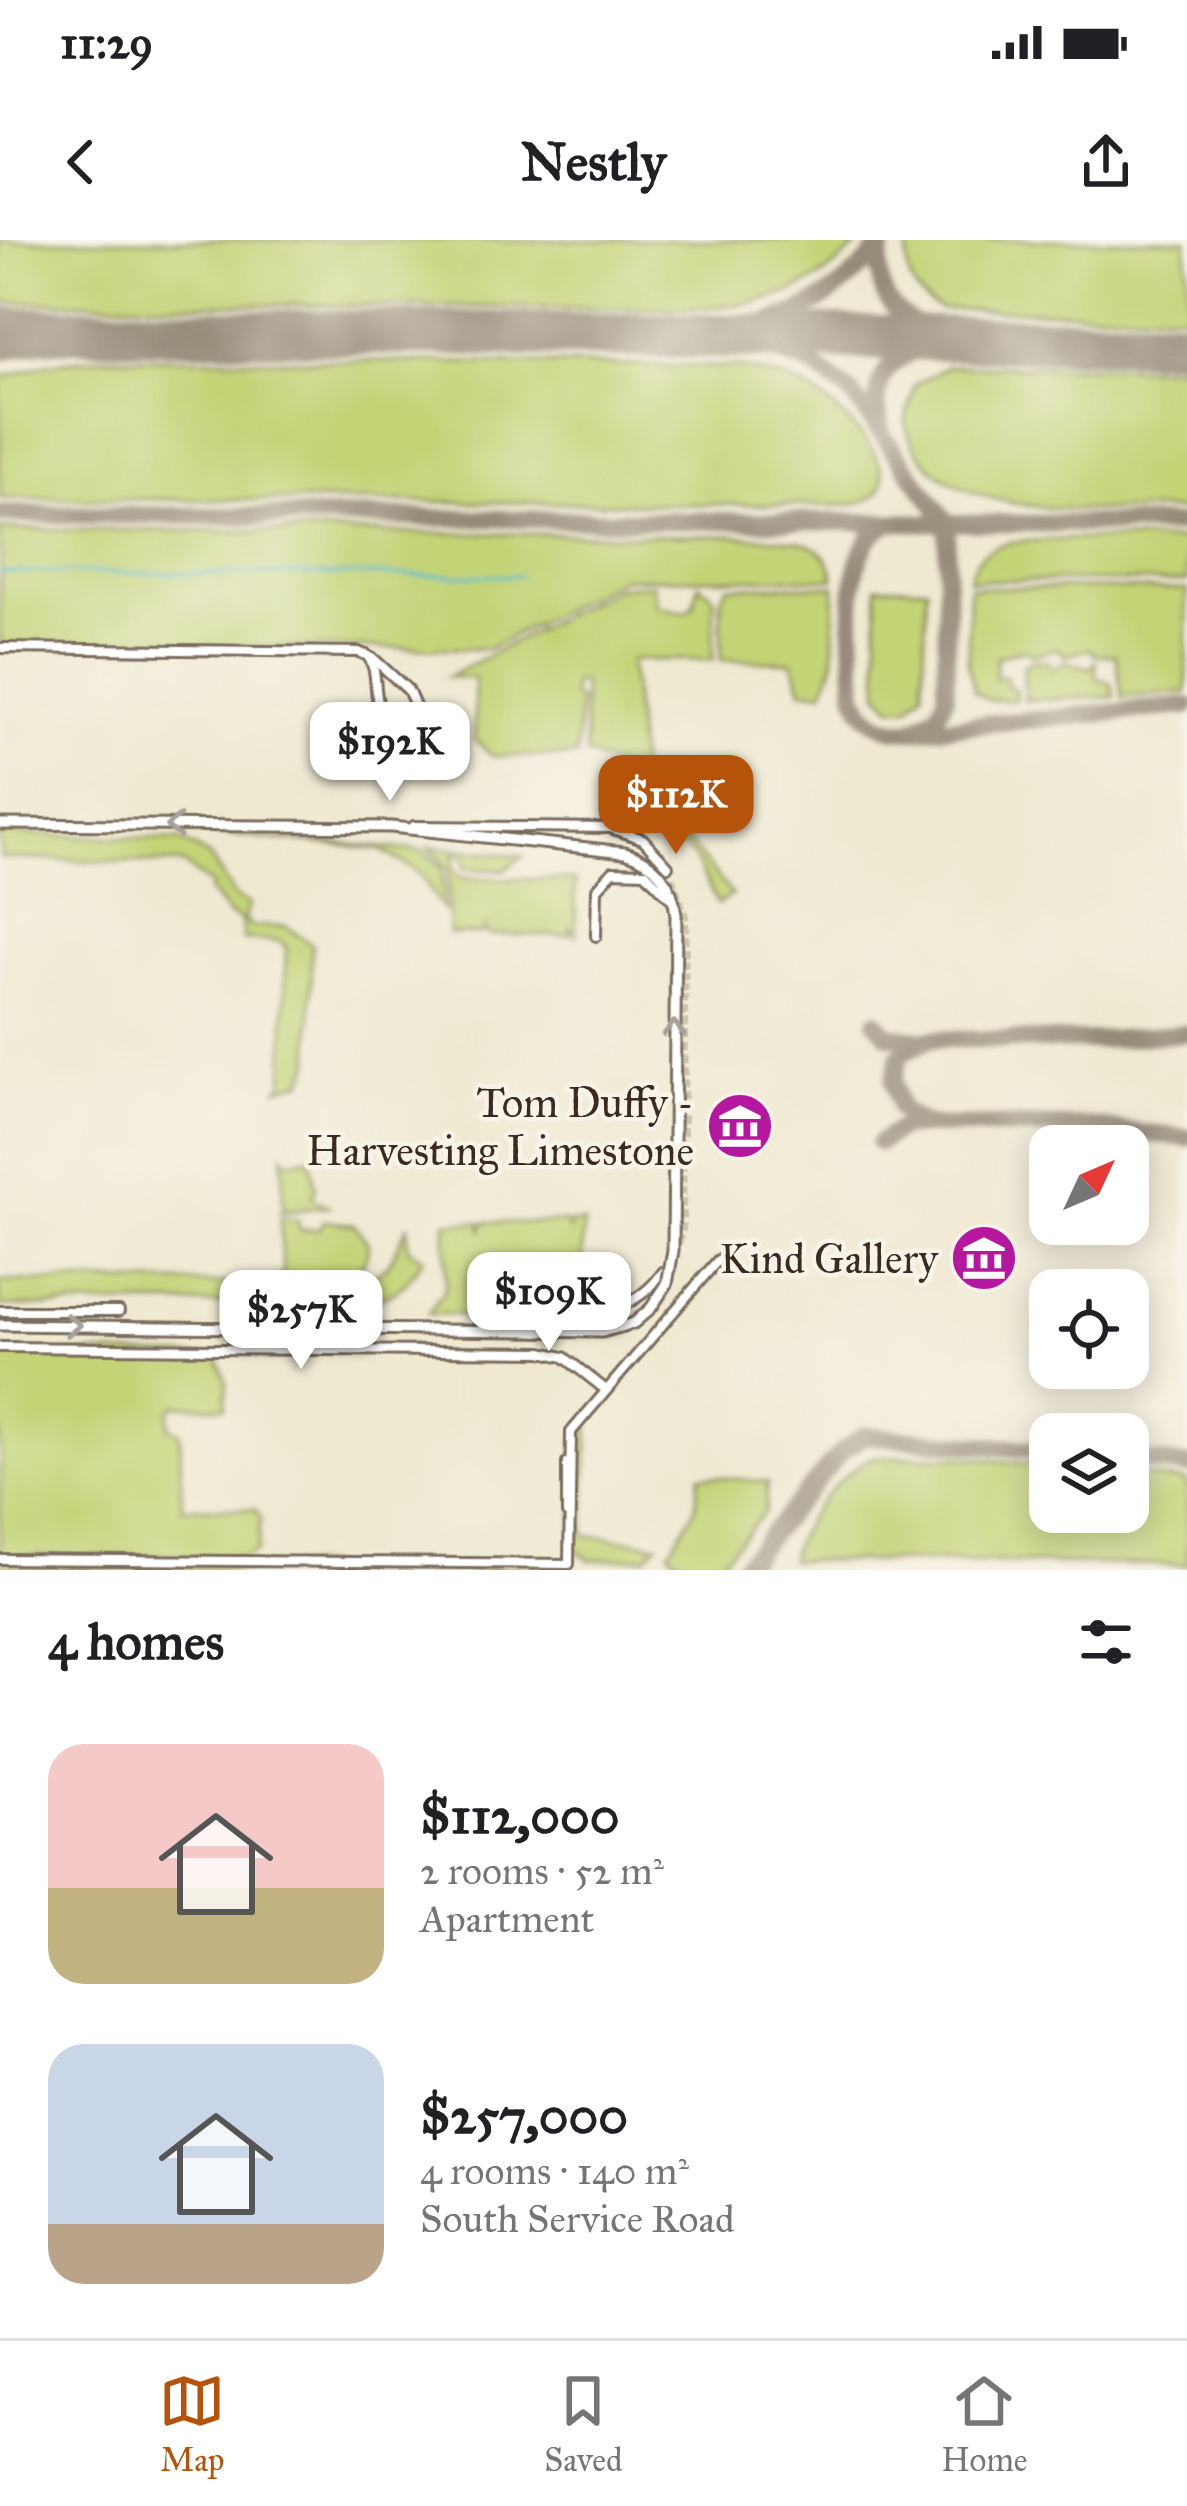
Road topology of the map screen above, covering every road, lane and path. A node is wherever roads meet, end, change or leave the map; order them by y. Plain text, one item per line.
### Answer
1 (0, 648) edge
2 (367, 655) junction
3 (0, 824) edge
4 (391, 827) junction
5 (668, 866) tunnel mouth
6 (676, 915) junction
7 (596, 936) dead end
8 (718, 1260) dead end
9 (663, 1272) dead end
10 (0, 1311) edge
11 (119, 1311) dead end
12 (0, 1325) edge
13 (510, 1330) junction
14 (0, 1347) edge
15 (606, 1390) junction
16 (0, 1559) edge

1 - 2 street
2 - 2 street
4 -> 3 street
4 - 5 street
4 - 6 street
6 - 7 street
13 -> 6 street, bridge
8 - 15 street
9 - 13 street
10 - 11 street
12 -> 13 street
14 - 15 street
15 - 16 street

